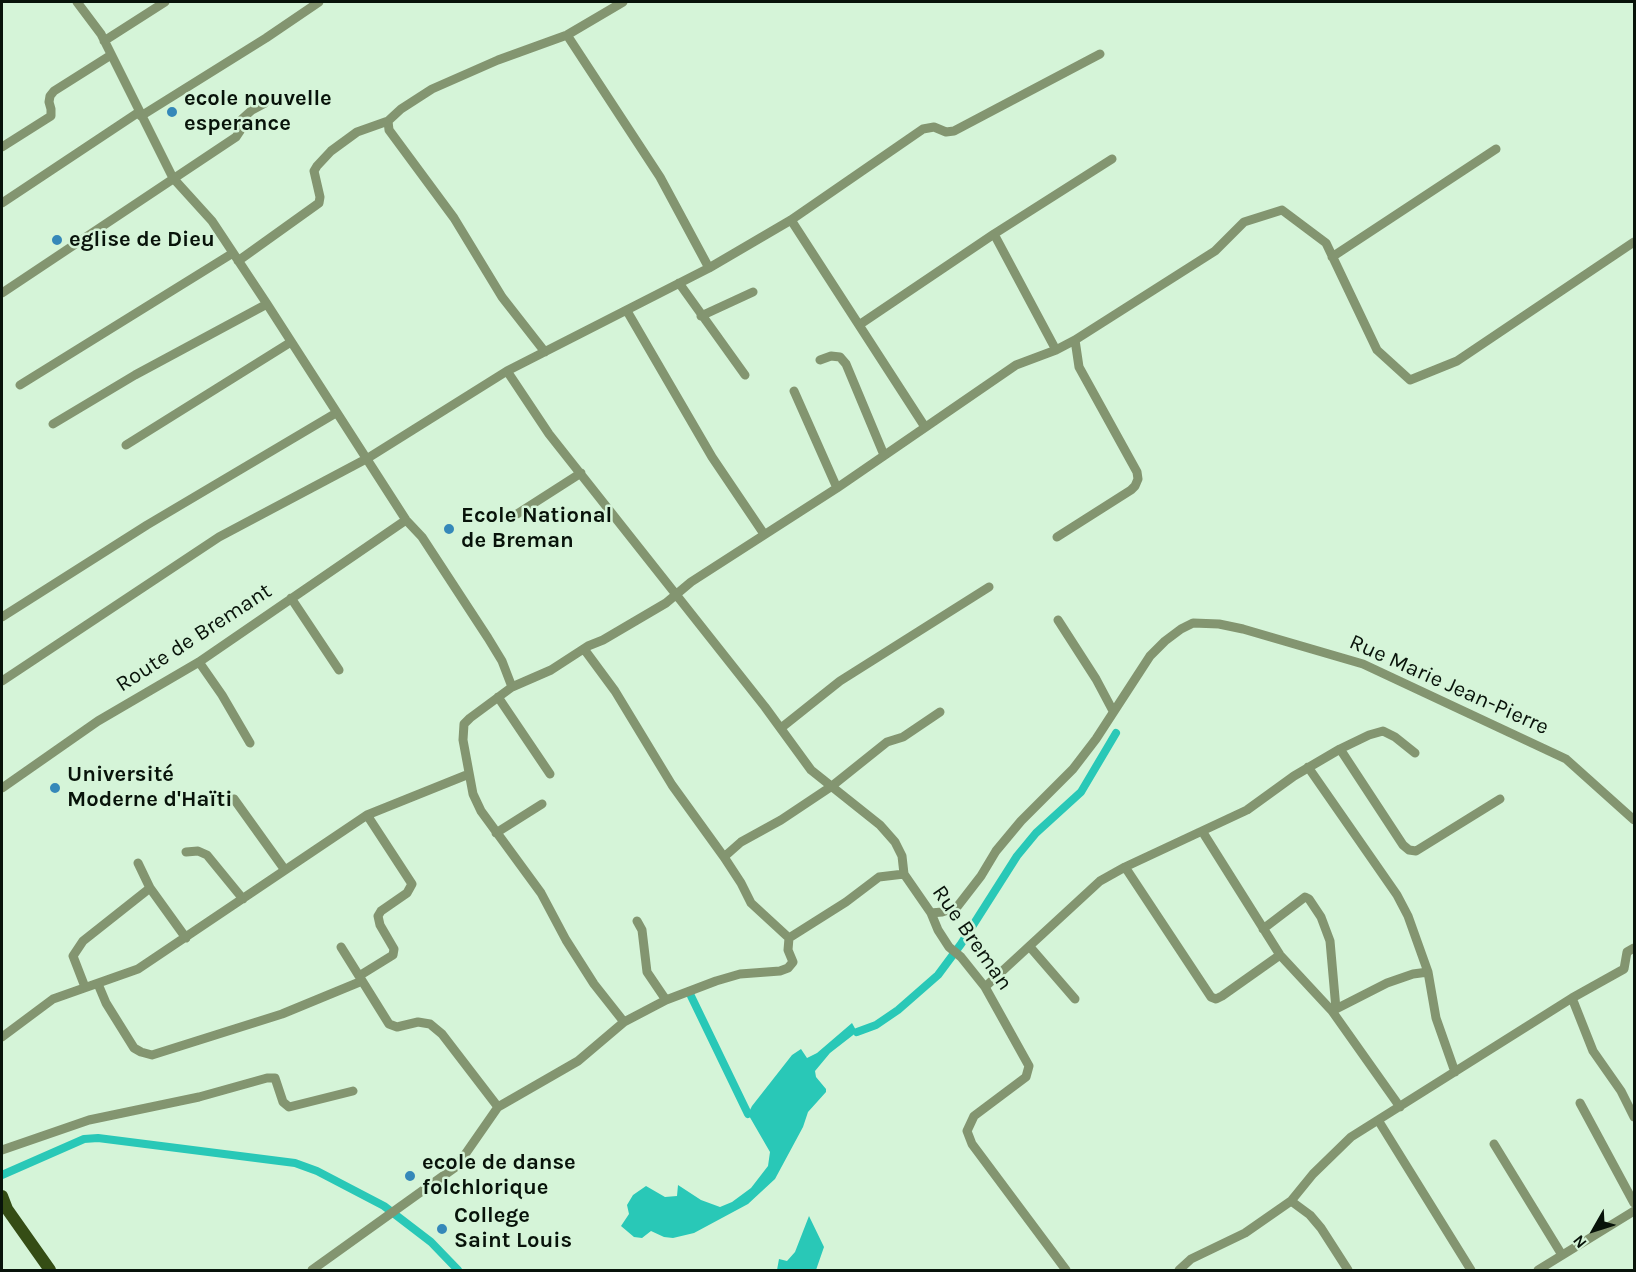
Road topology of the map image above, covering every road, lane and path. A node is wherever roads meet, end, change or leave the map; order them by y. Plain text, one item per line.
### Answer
1 (77, 2) edge
2 (165, 2) edge
3 (319, 2) edge
4 (623, 2) edge
5 (567, 35) junction
6 (104, 41) junction
7 (1100, 54) dead end
8 (111, 55) junction
9 (265, 103) dead end
10 (140, 114) junction
11 (388, 121) junction
12 (2, 147) edge
13 (1496, 148) dead end
14 (1112, 159) dead end
15 (173, 178) junction
16 (2, 203) edge
17 (791, 220) junction
18 (994, 234) junction
19 (1635, 242) edge
20 (235, 257) junction
21 (1332, 257) junction
22 (709, 268) junction
23 (679, 283) junction
24 (753, 292) dead end
25 (2, 293) edge
26 (267, 304) junction
27 (627, 311) junction
28 (701, 316) junction
29 (859, 325) junction
30 (1075, 340) junction
31 (291, 342) junction
32 (1056, 350) junction
33 (545, 352) junction
34 (820, 360) dead end
35 (507, 371) junction
36 (745, 375) dead end
37 (20, 385) dead end
38 (794, 391) dead end
39 (336, 413) junction
40 (53, 424) dead end
41 (925, 427) junction
42 (126, 445) dead end
43 (884, 455) junction
44 (368, 458) junction
45 (581, 473) junction
46 (837, 488) junction
47 (517, 514) dead end
48 (406, 520) junction
49 (764, 534) junction
50 (1057, 537) dead end
51 (989, 587) dead end
52 (674, 594) junction
53 (291, 598) junction
54 (2, 617) edge
55 (1058, 620) dead end
56 (584, 649) junction
57 (199, 662) junction
58 (339, 670) dead end
59 (2, 681) edge
60 (512, 687) junction
61 (498, 698) junction
62 (1113, 711) junction
63 (940, 712) dead end
64 (781, 728) junction
65 (250, 743) dead end
66 (1340, 749) junction
67 (1415, 753) dead end
68 (1308, 767) junction
69 (469, 774) junction
70 (550, 774) dead end
71 (832, 786) junction
72 (2, 788) edge
73 (234, 799) dead end
74 (1500, 799) dead end
75 (542, 804) dead end
76 (367, 815) junction
77 (1635, 820) edge
78 (1202, 831) junction
79 (496, 833) junction
80 (186, 852) dead end
81 (724, 857) junction
82 (138, 863) dead end
83 (1125, 867) junction
84 (285, 870) junction
85 (904, 874) junction
86 (150, 888) junction
87 (243, 898) junction
88 (931, 913) junction
89 (637, 921) dead end
90 (1263, 929) junction
91 (186, 938) junction
92 (789, 938) junction
93 (341, 947) dead end
94 (1030, 947) junction
95 (1635, 948) edge
96 (1280, 955) junction
97 (1428, 972) junction
98 (361, 978) junction
99 (98, 984) junction
100 (85, 987) junction
101 (985, 987) junction
102 (1572, 998) junction
103 (1076, 999) dead end
104 (666, 1000) junction
105 (1334, 1010) junction
106 (624, 1022) junction
107 (2, 1037) edge
108 (1455, 1072) junction
109 (353, 1091) dead end
110 (1580, 1103) dead end
111 (498, 1107) junction
112 (1400, 1107) junction
113 (1635, 1118) edge
114 (1378, 1120) junction
115 (1494, 1144) dead end
116 (2, 1150) edge
117 (2, 1196) edge
118 (1291, 1201) junction
119 (1635, 1203) edge
120 (4, 1210) edge
121 (1635, 1211) edge
122 (1562, 1255) junction
123 (50, 1270) edge
124 (312, 1270) edge
125 (1066, 1270) edge
126 (1179, 1270) edge
127 (1348, 1270) edge
128 (1471, 1270) edge
129 (1538, 1270) edge

1 - 6 street
2 - 6 street
3 - 10 street
4 - 5 street
5 - 11 street
5 - 22 street
6 - 8 street
7 - 17 street
8 - 10 street
8 - 12 street
9 - 15 street
10 - 15 street
10 - 16 street
11 - 20 street
11 - 33 street
13 - 21 street
14 - 18 street
15 - 20 street
15 - 25 street
17 - 22 street
17 - 29 street
18 - 29 street
18 - 32 street
19 - 21 street
20 - 26 street
20 - 37 street
21 - 30 street
22 - 23 street
23 - 27 street
23 - 28 street
24 - 28 street
26 - 31 street
26 - 40 street
27 - 33 street
27 - 49 street
28 - 36 street
29 - 41 street
30 - 32 street
30 - 50 street
31 - 39 street
31 - 42 street
32 - 41 street
33 - 35 street
34 - 43 street
35 - 44 street
35 - 45 street
38 - 46 street
39 - 44 street
39 - 54 street
41 - 43 street
43 - 46 street
44 - 48 street
44 - 59 street
45 - 47 street
45 - 52 street
46 - 49 street
48 - 53 street, Route de Bremant
48 - 60 street
49 - 52 street
51 - 64 street
52 - 56 street
52 - 64 street
53 - 57 street, Route de Bremant
53 - 58 street
55 - 62 street
56 - 60 street
56 - 81 street
57 - 65 street
57 - 72 street, Route de Bremant
60 - 61 street
61 - 69 street
61 - 70 street
62 - 77 street, Rue Marie Jean-Pierre
62 - 88 street, Rue Marie Jean-Pierre
63 - 71 street
64 - 71 street
66 - 67 street
66 - 68 street
66 - 74 street
68 - 78 street
68 - 97 street
69 - 76 street
69 - 79 street
71 - 81 street
71 - 85 street
73 - 84 street
75 - 79 street
76 - 84 street
76 - 98 street
78 - 83 street
78 - 90 street
79 - 106 street
80 - 87 street
81 - 92 street
82 - 86 street
83 - 94 street
83 - 96 street
84 - 87 street
85 - 88 street, Rue Breman
85 - 92 street, Rue Breman
86 - 91 street
86 - 100 street
87 - 91 street
88 - 101 street, Rue Breman
89 - 104 street
90 - 96 street
90 - 105 street
91 - 99 street
92 - 104 street
93 - 98 street
94 - 101 street
94 - 103 street
95 - 102 street
96 - 105 street
97 - 105 street
97 - 108 street
98 - 99 street
98 - 111 street
99 - 100 street
100 - 107 street
101 - 125 street, Rue Breman
102 - 108 street
102 - 113 street
104 - 106 street
105 - 112 street
106 - 111 street
108 - 112 street
109 - 116 street
110 - 119 street
111 - 124 street
112 - 114 street
114 - 118 street
114 - 128 street
115 - 122 street
117 - 120 main road
118 - 126 street
118 - 127 street
120 - 123 main road
121 - 122 street
122 - 129 street

